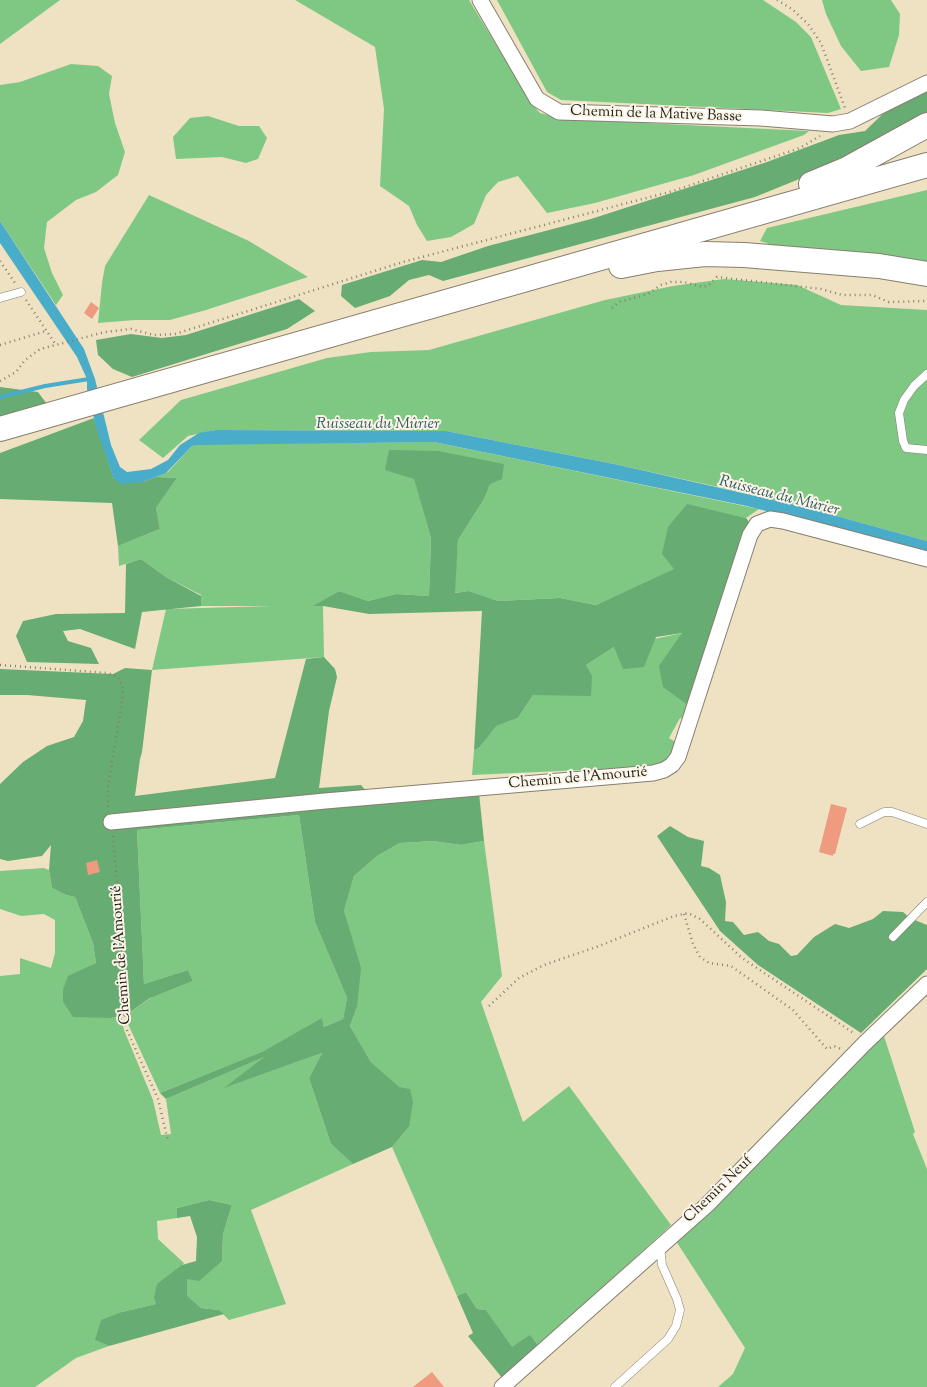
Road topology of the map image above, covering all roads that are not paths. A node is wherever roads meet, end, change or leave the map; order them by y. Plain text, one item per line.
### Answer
1 (480, 0) edge
2 (927, 83) edge
3 (927, 125) edge
4 (927, 165) edge
5 (927, 274) edge
6 (534, 276) junction
7 (21, 292) road end
8 (0, 298) edge
9 (440, 304) junction
10 (927, 374) edge
11 (0, 429) edge
12 (927, 450) edge
13 (927, 559) edge
14 (111, 822) road end
15 (860, 824) dead end
16 (927, 824) edge
17 (927, 902) edge
18 (893, 937) dead end
19 (927, 984) edge
20 (660, 1246) junction
21 (502, 1387) edge
22 (615, 1387) edge

1 - 2 street, Chemin de la Mative Basse
3 - 6 highway
4 - 6 highway
5 - 9 highway
6 - 9 highway
7 - 8 lane
9 - 11 highway
10 - 12 lane
13 - 14 street, Chemin de l'Amourié
15 - 16 lane
17 - 18 lane
19 - 20 street, Chemin Neuf
20 - 21 street, Chemin Neuf
20 - 22 lane

